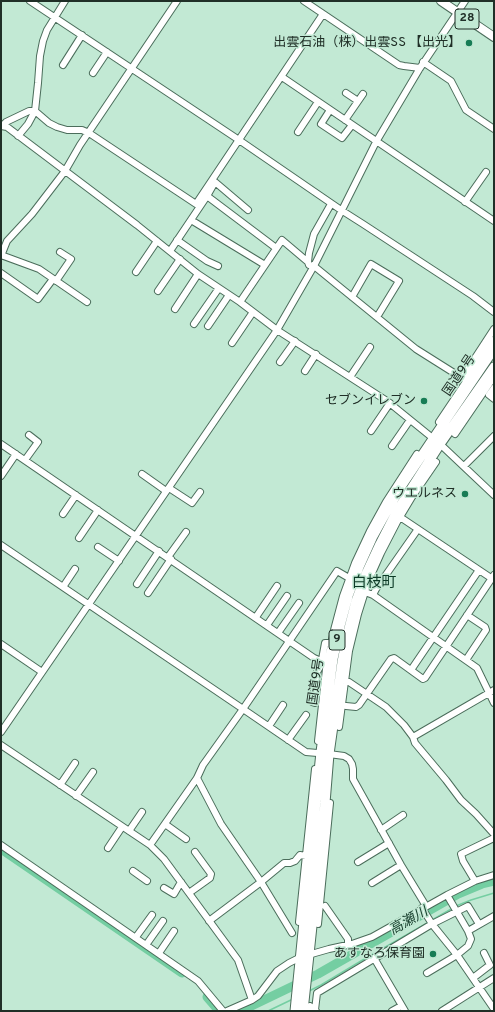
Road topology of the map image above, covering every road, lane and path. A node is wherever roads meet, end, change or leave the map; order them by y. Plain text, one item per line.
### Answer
1 (30, 1) edge
2 (65, 1) edge
3 (177, 1) edge
4 (304, 1) edge
5 (441, 1) edge
6 (464, 1) edge
7 (457, 12) junction
8 (323, 14) junction
9 (54, 17) junction
10 (82, 35) junction
11 (494, 37) edge
12 (107, 52) junction
13 (63, 65) dead end
14 (421, 65) junction
15 (132, 69) junction
16 (93, 73) dead end
17 (282, 77) junction
18 (346, 93) dead end
19 (363, 94) dead end
20 (358, 101) junction
21 (318, 102) junction
22 (330, 110) junction
23 (35, 111) junction
24 (345, 120) junction
25 (352, 125) junction
26 (2, 126) edge
27 (494, 129) edge
28 (298, 132) dead end
29 (89, 133) junction
30 (18, 136) junction
31 (239, 140) junction
32 (376, 142) junction
33 (65, 170) junction
34 (486, 172) dead end
35 (213, 182) junction
36 (207, 196) junction
37 (465, 202) junction
38 (331, 204) junction
39 (248, 210) dead end
40 (341, 210) junction
41 (493, 218) edge
42 (191, 220) junction
43 (177, 240) junction
44 (157, 241) junction
45 (276, 248) junction
46 (170, 251) junction
47 (60, 252) dead end
48 (1, 256) edge
49 (180, 259) junction
50 (308, 262) junction
51 (265, 265) junction
52 (218, 266) dead end
53 (314, 266) junction
54 (136, 272) dead end
55 (1, 273) edge
56 (198, 274) junction
57 (54, 280) junction
58 (219, 288) junction
59 (158, 291) dead end
60 (229, 295) junction
61 (352, 297) junction
62 (87, 302) dead end
63 (240, 302) junction
64 (175, 309) dead end
65 (253, 312) junction
66 (494, 312) edge
67 (377, 317) junction
68 (194, 324) dead end
69 (208, 326) dead end
70 (494, 329) edge
71 (278, 330) junction
72 (494, 340) edge
73 (295, 341) junction
74 (232, 343) dead end
75 (370, 347) dead end
76 (490, 353) edge
77 (316, 354) junction
78 (280, 362) dead end
79 (494, 367) edge
80 (304, 371) dead end
81 (350, 377) junction
82 (494, 377) edge
83 (494, 388) edge
84 (477, 397) junction
85 (494, 399) edge
86 (390, 402) junction
87 (450, 410) junction
88 (410, 420) junction
89 (439, 422) dead end
90 (371, 431) dead end
91 (455, 434) dead end
92 (29, 435) dead end
93 (494, 436) edge
94 (436, 442) junction
95 (1, 444) edge
96 (392, 446) dead end
97 (16, 454) junction
98 (417, 454) dead end
99 (25, 460) junction
100 (436, 462) dead end
101 (464, 466) junction
102 (422, 472) junction
103 (142, 474) dead end
104 (1, 476) edge
105 (422, 482) junction
106 (398, 487) junction
107 (168, 489) junction
108 (200, 492) dead end
109 (494, 495) edge
110 (76, 496) junction
111 (98, 510) junction
112 (63, 514) dead end
113 (400, 517) junction
114 (418, 529) junction
115 (186, 532) dead end
116 (136, 536) junction
117 (79, 538) dead end
118 (1, 545) edge
119 (98, 547) dead end
120 (159, 552) junction
121 (375, 555) junction
122 (169, 558) junction
123 (119, 561) junction
124 (376, 565) junction
125 (75, 569) dead end
126 (479, 570) junction
127 (493, 576) edge
128 (349, 578) junction
129 (136, 584) dead end
130 (278, 586) dead end
131 (63, 587) junction
132 (365, 592) junction
133 (148, 593) dead end
134 (373, 595) junction
135 (287, 596) dead end
136 (299, 603) dead end
137 (89, 604) junction
138 (467, 615) junction
139 (256, 617) junction
140 (267, 625) junction
141 (278, 633) junction
142 (434, 638) junction
143 (290, 641) junction
144 (331, 643) junction
145 (1, 644) edge
146 (347, 647) junction
147 (447, 647) junction
148 (466, 660) junction
149 (321, 661) junction
150 (411, 670) junction
151 (42, 672) junction
152 (344, 681) junction
153 (491, 692) edge
154 (367, 694) junction
155 (339, 699) junction
156 (316, 703) dead end
157 (494, 703) edge
158 (284, 705) dead end
159 (346, 706) dead end
160 (244, 708) junction
161 (306, 715) dead end
162 (269, 726) junction
163 (338, 727) dead end
164 (322, 730) junction
165 (1, 732) edge
166 (413, 737) junction
167 (288, 740) junction
168 (318, 741) dead end
169 (1, 745) edge
170 (325, 753) junction
171 (75, 763) dead end
172 (315, 769) dead end
173 (93, 772) dead end
174 (197, 778) junction
175 (60, 785) junction
176 (76, 796) junction
177 (328, 803) junction
178 (142, 812) dead end
179 (403, 815) dead end
180 (312, 818) junction
181 (165, 824) junction
182 (122, 827) junction
183 (381, 830) junction
184 (129, 831) junction
185 (494, 834) edge
186 (494, 838) edge
187 (186, 839) dead end
188 (389, 843) junction
189 (1, 845) edge
190 (150, 845) junction
191 (108, 848) dead end
192 (194, 852) dead end
193 (306, 856) junction
194 (358, 862) dead end
195 (401, 865) junction
196 (133, 871) dead end
197 (494, 875) edge
198 (147, 881) dead end
199 (475, 881) junction
200 (181, 882) junction
201 (261, 882) junction
202 (372, 883) dead end
203 (322, 886) junction
204 (302, 887) junction
205 (164, 888) dead end
206 (189, 893) junction
207 (446, 895) junction
208 (311, 896) junction
209 (325, 906) dead end
210 (424, 907) junction
211 (457, 911) junction
212 (152, 915) dead end
213 (494, 916) edge
214 (163, 921) dead end
215 (210, 921) junction
216 (299, 922) dead end
217 (318, 924) dead end
218 (432, 924) junction
219 (479, 924) junction
220 (174, 931) dead end
221 (468, 931) junction
222 (292, 933) dead end
223 (136, 938) junction
224 (146, 945) junction
225 (348, 945) junction
226 (159, 953) junction
227 (484, 953) dead end
228 (456, 955) junction
229 (305, 956) junction
230 (374, 958) junction
231 (427, 972) dead end
232 (473, 978) junction
233 (494, 978) edge
234 (480, 988) junction
235 (252, 1000) junction
236 (303, 1008) edge
237 (403, 1008) edge
238 (238, 1009) edge
239 (494, 1009) edge
240 (223, 1011) edge
241 (227, 1011) edge
242 (316, 1011) edge
243 (392, 1011) edge
244 (442, 1011) edge

1 - 9 street
2 - 9 street
3 - 15 street
4 - 8 street
5 - 7 main road, 28
6 - 7 street
7 - 11 main road, 28
7 - 14 street
8 - 14 street
8 - 17 street
9 - 10 street
9 - 23 street
10 - 12 street
10 - 13 street
12 - 15 street
12 - 16 street
14 - 27 street
14 - 32 street
15 - 29 street
15 - 31 street
17 - 21 street
17 - 31 street
18 - 20 street
19 - 20 street
20 - 24 street
21 - 22 street
21 - 28 street
22 - 24 street
22 - 25 street
23 - 26 street
23 - 29 street
23 - 30 street
24 - 25 street
25 - 32 street
26 - 30 street
29 - 33 street
29 - 35 street
30 - 33 street
31 - 35 street
31 - 38 street
32 - 37 street
32 - 40 street
33 - 44 street
33 - 48 street
34 - 37 street
35 - 36 street
35 - 39 street
36 - 42 street
36 - 45 street
37 - 41 street
38 - 40 street
38 - 50 street
40 - 53 street
40 - 66 street
42 - 43 street
42 - 51 street
43 - 46 street
43 - 52 street
44 - 46 street
44 - 54 street
45 - 50 street
45 - 51 street
46 - 49 street
47 - 57 street
48 - 57 street
49 - 56 street
49 - 59 street
50 - 53 street
51 - 63 street
53 - 61 street
53 - 71 street
55 - 57 street
56 - 58 street
56 - 64 street
57 - 62 street
58 - 60 street
58 - 68 street
60 - 63 street
60 - 69 street
61 - 67 street
61 - 67 street
63 - 65 street
65 - 71 street
65 - 74 street
67 - 70 street
71 - 73 street
71 - 107 street
72 - 76 street
73 - 77 street
73 - 78 street
75 - 81 street
76 - 87 highway, 国道9号 / 9
77 - 80 street
77 - 81 street
79 - 84 highway, 国道9号 / 9
81 - 86 street
82 - 84 street
83 - 85 street
84 - 91 street
84 - 94 highway, 国道9号 / 9
86 - 88 street
86 - 90 street
87 - 89 street
87 - 94 highway, 国道9号 / 9
88 - 94 street
88 - 96 street
92 - 99 street
93 - 101 street
94 - 101 street
94 - 102 highway, 国道9号 / 9
94 - 106 highway, 国道9号 / 9
95 - 97 street
97 - 99 street
97 - 104 street
98 - 106 street
99 - 110 street
100 - 105 street
101 - 109 street
102 - 105 street
102 - 121 highway, 国道9号 / 9
103 - 107 street
105 - 113 street
106 - 128 street
106 - 164 highway, 国道9号 / 9
107 - 108 street
107 - 116 street
110 - 111 street
110 - 112 street
111 - 116 street
111 - 117 street
113 - 114 street
113 - 124 street
114 - 126 street
114 - 134 street
115 - 122 street
116 - 120 street
116 - 123 street
118 - 131 street
119 - 123 street
120 - 122 street
120 - 129 street
121 - 124 street
121 - 146 highway, 国道9号 / 9
122 - 133 street
122 - 139 street
123 - 137 street
124 - 132 street
125 - 131 street
126 - 127 street
126 - 142 street
127 - 138 street
128 - 143 street
128 - 144 street
130 - 139 street
131 - 137 street
132 - 134 street
132 - 146 street
134 - 142 street
135 - 140 street
136 - 141 street
137 - 151 street
137 - 160 street
138 - 147 street
138 - 148 street
139 - 140 street
140 - 141 street
141 - 143 street
142 - 147 street
142 - 150 street
143 - 149 street
143 - 160 street
144 - 149 street
144 - 164 street
145 - 151 street
146 - 152 street
146 - 155 highway, 国道9号 / 9
147 - 148 street
147 - 150 street
148 - 153 street
149 - 156 street
150 - 154 street
151 - 165 street
152 - 154 street
152 - 155 street
153 - 157 street
153 - 166 street
154 - 159 street
154 - 166 street
155 - 163 street
155 - 170 highway, 国道9号 / 9
158 - 162 street
160 - 162 street
160 - 174 street
161 - 167 street
162 - 167 street
164 - 168 street
164 - 170 highway, 国道9号 / 9
166 - 185 street
167 - 170 street
169 - 175 street
170 - 177 highway, 国道9号 / 9
170 - 180 highway, 国道9号 / 9
170 - 183 street
171 - 175 street
172 - 180 street
173 - 176 street
174 - 181 street
174 - 201 street
175 - 176 street
176 - 182 street
177 - 203 street
177 - 208 highway, 国道9号 / 9
178 - 184 street
179 - 183 street
180 - 193 street
180 - 208 highway, 国道9号 / 9
181 - 187 street
181 - 190 street
182 - 184 street
182 - 191 street
183 - 188 street
184 - 190 street
186 - 199 street
188 - 194 street
188 - 195 street
189 - 223 street
190 - 200 street
192 - 206 street
193 - 201 street
193 - 204 street
195 - 202 street
195 - 210 street
196 - 198 street
197 - 199 street
199 - 207 street
200 - 205 street
200 - 206 street
201 - 215 street
201 - 222 street
203 - 208 street
203 - 217 street
204 - 208 street
204 - 216 street
206 - 215 street
207 - 210 street
207 - 211 street
208 - 229 highway, 国道9号 / 9
209 - 225 street
210 - 218 street
210 - 225 street
211 - 218 street
211 - 219 street
211 - 221 street
212 - 223 street
213 - 219 street
214 - 224 street
215 - 235 street
218 - 228 street
218 - 230 street
219 - 221 street
220 - 226 street
221 - 228 street
223 - 224 street
224 - 226 street
225 - 229 street
226 - 240 street
227 - 232 street
228 - 231 street
228 - 232 street
229 - 235 street
229 - 236 highway, 国道9号 / 9
230 - 237 street
230 - 242 street
232 - 234 street
233 - 234 street
234 - 239 street
234 - 244 street
235 - 238 street
237 - 243 street
238 - 241 street

